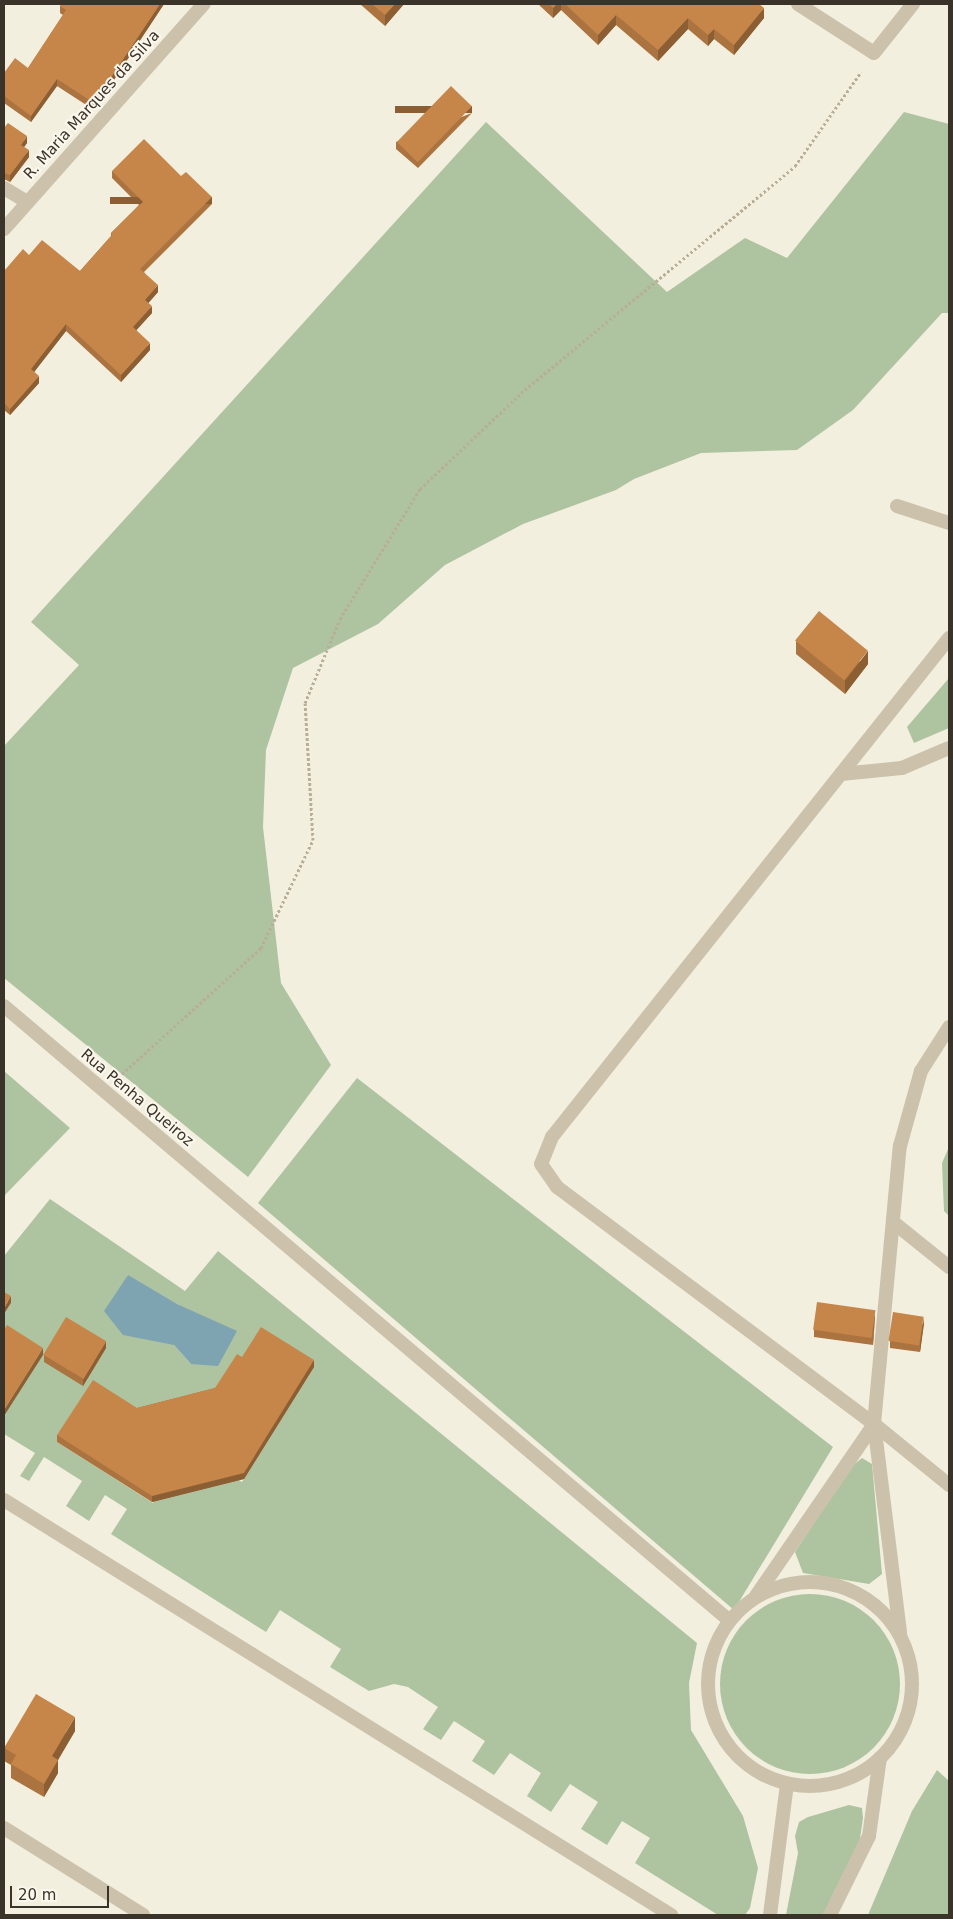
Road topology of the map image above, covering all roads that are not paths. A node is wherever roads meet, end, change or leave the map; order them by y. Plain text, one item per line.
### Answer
1 (204, 4) edge
2 (798, 4) edge
3 (913, 4) edge
4 (4, 188) edge
5 (28, 202) junction
6 (4, 228) edge
7 (897, 506) dead end
8 (949, 523) edge
9 (949, 638) edge
10 (949, 748) edge
11 (841, 774) junction
12 (4, 1006) edge
13 (949, 1027) edge
14 (893, 1222) junction
15 (949, 1267) edge
16 (874, 1424) junction
17 (949, 1485) edge
18 (4, 1500) edge
19 (755, 1597) junction
20 (730, 1621) junction
21 (900, 1634) junction
22 (880, 1758) junction
23 (787, 1784) junction
24 (4, 1828) edge
25 (143, 1915) edge
26 (671, 1915) edge
27 (770, 1915) edge
28 (830, 1915) edge

1 - 5 street, R. Maria Marques da Silva
2 - 3 street
4 - 5 street
5 - 6 street, R. Maria Marques da Silva
7 - 8 street
9 - 11 street
10 - 11 street
11 - 16 street
12 - 20 street, Rua Penha Queiroz
13 - 14 street
14 - 15 street
14 - 16 street
16 - 17 street
16 - 19 street
16 - 21 street
18 - 26 street
19 - 20 street
19 - 21 street
20 - 23 street
21 - 22 street
22 - 23 street
22 - 28 street
23 - 27 street
24 - 25 street

